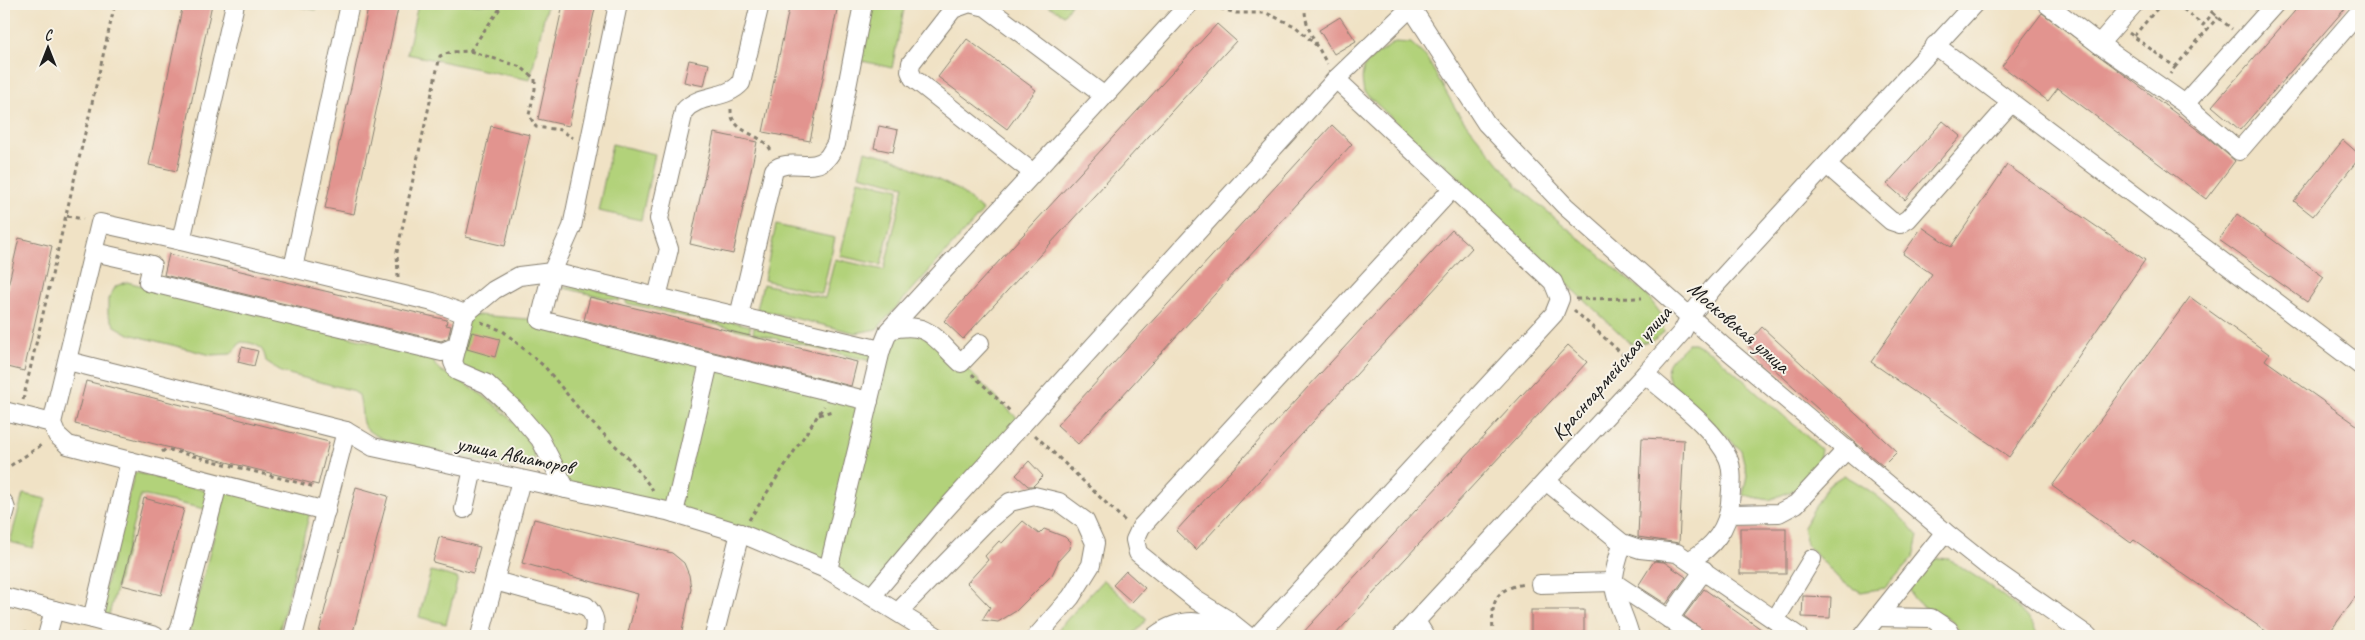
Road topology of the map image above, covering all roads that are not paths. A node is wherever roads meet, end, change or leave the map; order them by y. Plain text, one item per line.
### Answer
1 (235, 4) edge
2 (350, 4) edge
3 (618, 4) edge
4 (760, 4) edge
5 (863, 4) edge
6 (967, 4) edge
7 (1189, 4) edge
8 (1974, 4) edge
9 (2047, 4) edge
10 (2134, 4) edge
11 (2275, 4) edge
12 (982, 5) edge
13 (1410, 6) edge
14 (2361, 10) edge
15 (2099, 44) junction
16 (1935, 45) junction
17 (1336, 80) junction
18 (1104, 95) junction
19 (2011, 103) junction
20 (2185, 104) junction
21 (1827, 166) junction
22 (1032, 172) junction
23 (1452, 189) junction
24 (181, 241) junction
25 (94, 252) junction
26 (293, 268) junction
27 (552, 272) junction
28 (658, 297) junction
29 (465, 314) junction
30 (739, 316) junction
31 (1691, 316) junction
32 (889, 330) junction
33 (980, 343) dead end
34 (457, 346) junction
35 (881, 350) junction
36 (68, 361) junction
37 (709, 363) junction
38 (2361, 366) edge
39 (1641, 370) junction
40 (870, 409) junction
41 (11, 413) edge
42 (55, 429) junction
43 (346, 431) junction
44 (1847, 449) junction
45 (130, 461) junction
46 (472, 469) junction
47 (521, 480) junction
48 (1546, 481) junction
49 (218, 484) junction
50 (566, 489) junction
51 (4, 503) edge
52 (464, 508) dead end
53 (326, 512) junction
54 (671, 512) junction
55 (1729, 514) junction
56 (4, 516) edge
57 (1944, 532) junction
58 (740, 533) junction
59 (1622, 543) junction
60 (1812, 559) dead end
61 (1697, 565) junction
62 (828, 570) junction
63 (495, 581) junction
64 (1614, 582) junction
65 (1540, 584) road end
66 (872, 596) junction
67 (4, 597) edge
68 (54, 610) junction
69 (898, 612) junction
70 (1877, 617) junction
71 (1669, 619) junction
72 (92, 620) junction
73 (1775, 620) junction
74 (1416, 621) junction
75 (2069, 631) edge
76 (47, 636) edge
77 (155, 636) edge
78 (175, 636) edge
79 (294, 636) edge
80 (480, 636) edge
81 (593, 636) edge
82 (714, 636) edge
83 (936, 636) edge
84 (1037, 636) edge
85 (1155, 636) edge
86 (1236, 636) edge
87 (1248, 636) edge
88 (1257, 636) edge
89 (1402, 636) edge
90 (1426, 636) edge
91 (1630, 636) edge
92 (1695, 636) edge
93 (1798, 636) edge
94 (1862, 636) edge
95 (1952, 636) edge
96 (2088, 636) edge

1 - 24 street
2 - 26 street
3 - 27 street
4 - 28 street
5 - 30 street
6 - 22 street
7 - 18 street
8 - 16 street, Красноармейская улица
9 - 15 street
10 - 15 street
11 - 20 street
12 - 18 street
13 - 17 street
13 - 31 street, Московская улица
14 - 20 street
15 - 20 street
16 - 19 street
16 - 21 street, Красноармейская улица
17 - 23 street
17 - 66 street
18 - 22 street
19 - 21 street
19 - 38 street
21 - 31 street, Красноармейская улица
22 - 32 street
23 - 87 street
23 - 88 street
24 - 25 street
24 - 26 street
25 - 34 street
25 - 36 street
26 - 29 street
27 - 28 street
27 - 29 street
27 - 37 street
28 - 30 street
29 - 34 street
30 - 35 street
31 - 39 street, Красноармейская улица
31 - 44 street, Московская улица
32 - 33 street
32 - 35 street
34 - 50 street
35 - 40 street
36 - 42 street
36 - 43 street, улица Авиаторов
37 - 40 street
37 - 54 street
39 - 48 street, Красноармейская улица
39 - 55 street
40 - 62 street
41 - 42 street
42 - 45 street
43 - 46 street, улица Авиаторов
43 - 53 street
44 - 55 street
44 - 57 street, Московская улица
45 - 49 street
45 - 72 street
46 - 47 street, улица Авиаторов
46 - 52 street
47 - 50 street, улица Авиаторов
47 - 63 street
48 - 59 street
48 - 74 street, Красноармейская улица
49 - 53 street
49 - 78 street
50 - 54 street, улица Авиаторов
51 - 56 street
53 - 79 street
54 - 58 street, улица Авиаторов
55 - 61 street
57 - 70 street
57 - 75 street, Московская улица
58 - 62 street, улица Авиаторов
58 - 82 street
59 - 61 street
59 - 64 street
60 - 73 street
61 - 71 street
61 - 73 street
62 - 66 street, улица Авиаторов
63 - 80 street
63 - 81 street
64 - 65 street
64 - 71 street
64 - 91 street
66 - 69 street, улица Авиаторов
67 - 68 street
68 - 72 street
68 - 76 street
69 - 83 street, улица Авиаторов
69 - 84 street
70 - 94 street
70 - 95 street
71 - 92 street
72 - 77 street
73 - 93 street
74 - 89 street, Красноармейская улица
74 - 90 street
75 - 96 street, Московская улица
85 - 86 street

